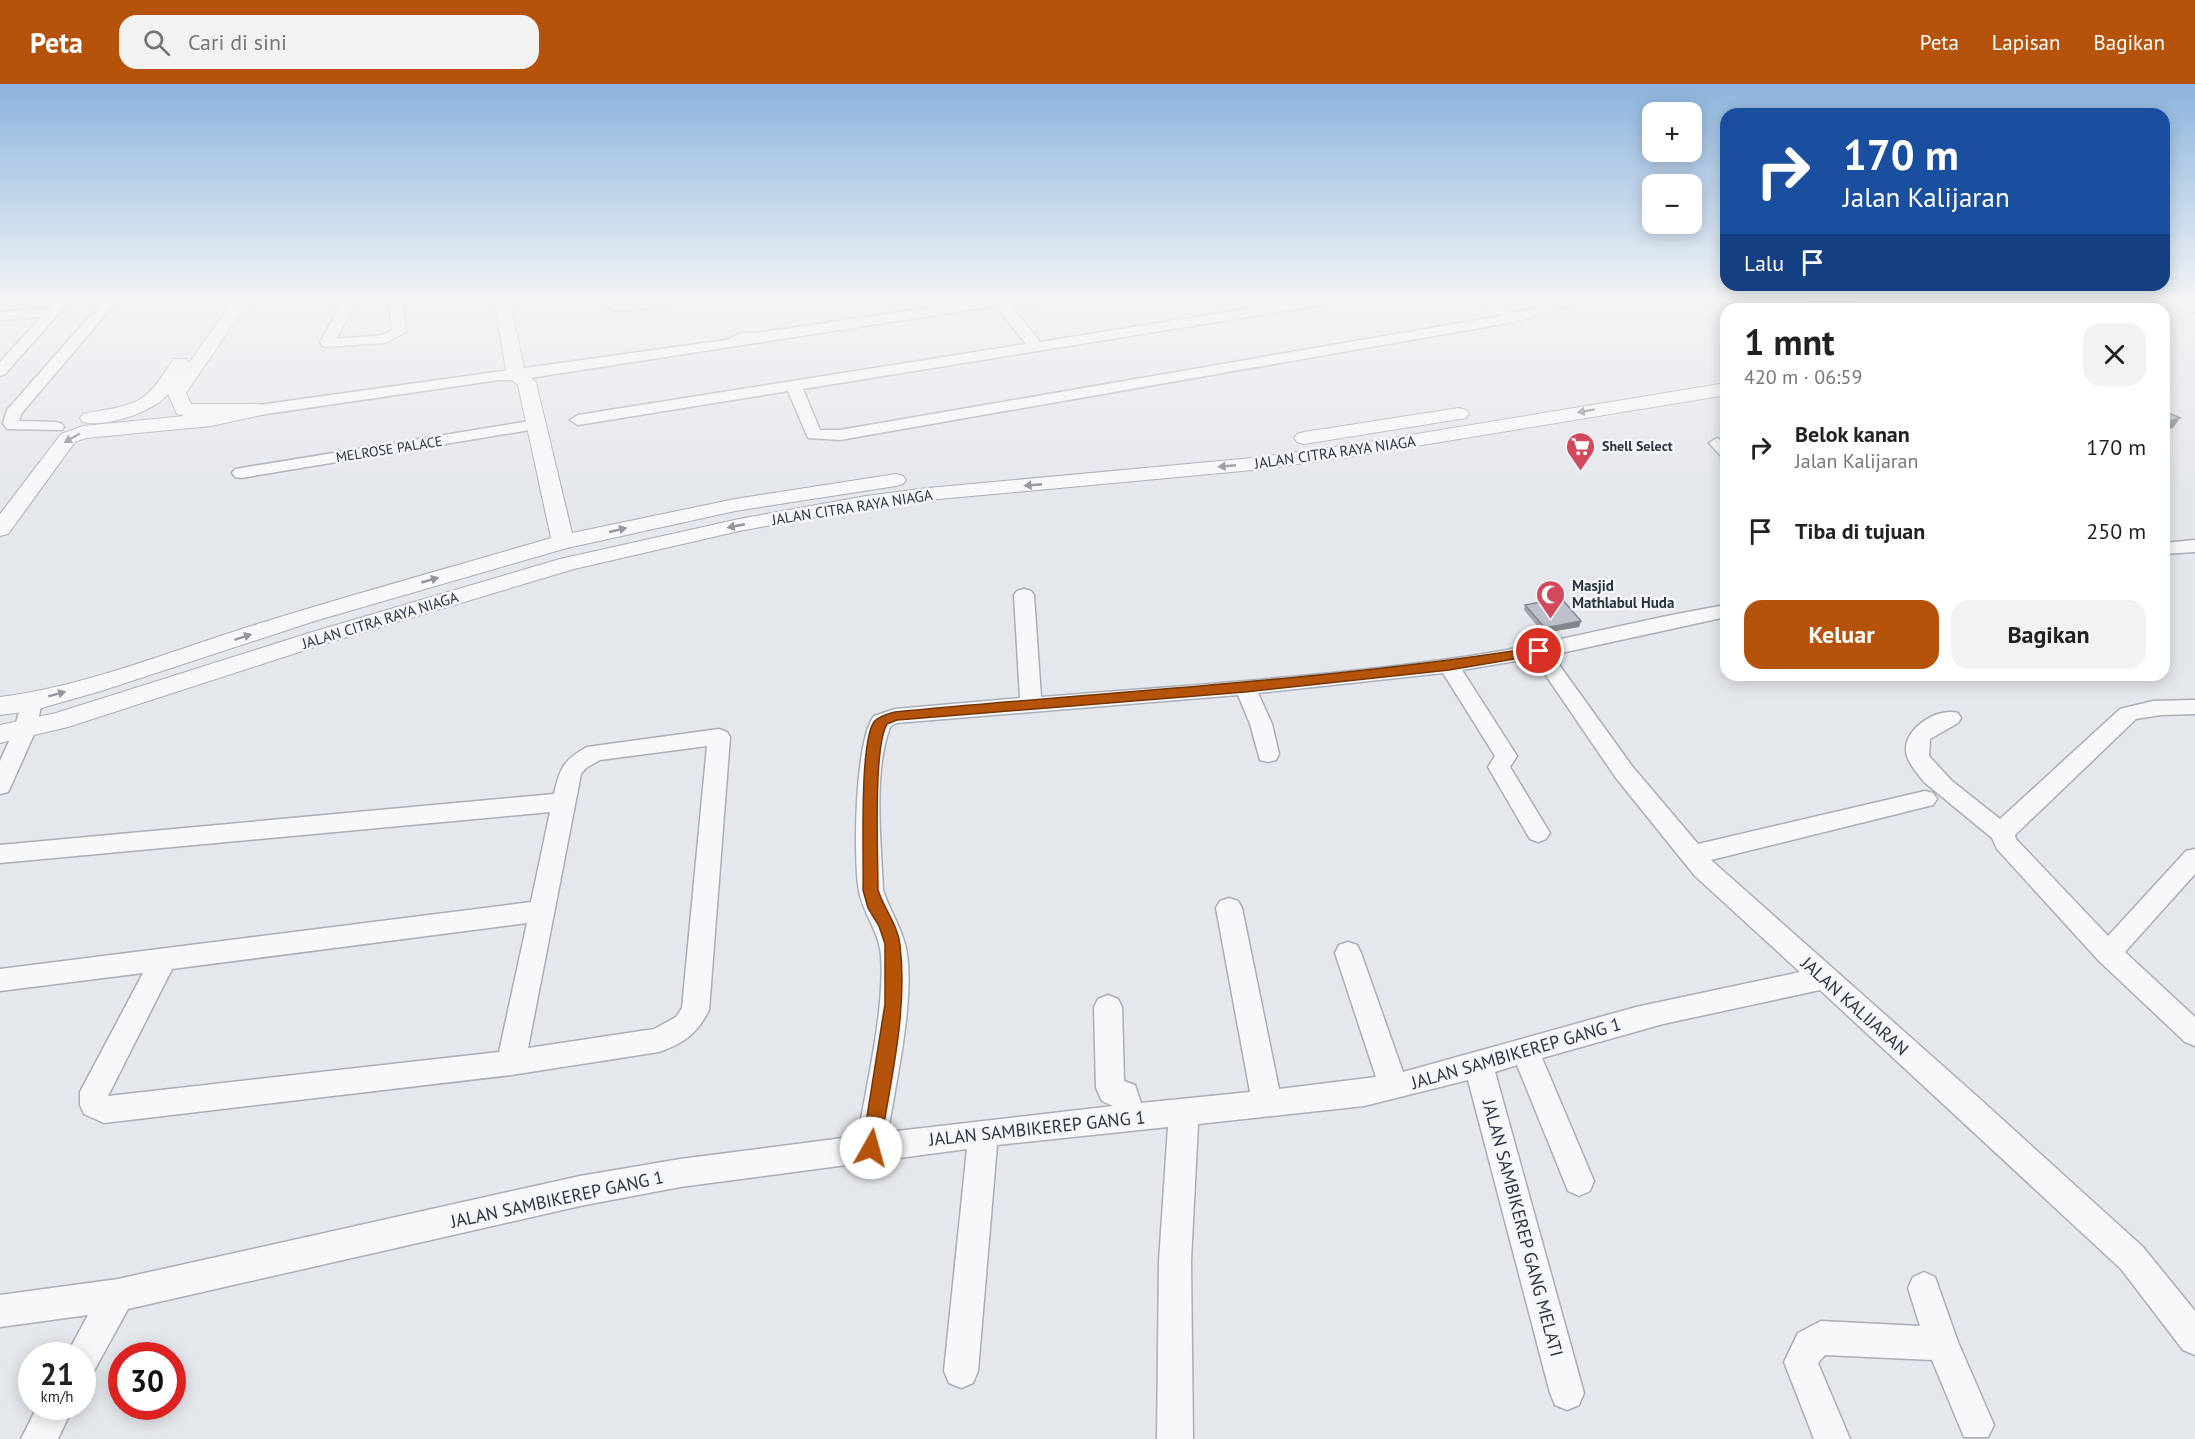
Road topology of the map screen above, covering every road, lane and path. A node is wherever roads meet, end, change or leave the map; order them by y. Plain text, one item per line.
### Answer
1 (55, 364) edge
2 (180, 364) edge
3 (196, 364) edge
4 (518, 364) edge
5 (520, 364) edge
6 (582, 364) edge
7 (933, 364) edge
8 (1248, 364) edge
9 (1720, 372) edge
10 (520, 373) junction
11 (794, 386) junction
12 (1605, 389) junction
13 (1720, 390) edge
14 (1625, 405) junction
15 (259, 410) joint
16 (192, 414) junction
17 (103, 417) junction
18 (578, 420) dead end
19 (536, 425) junction
20 (56, 427) junction
21 (241, 473) dead end
22 (862, 493) junction
23 (0, 499) edge
24 (0, 529) edge
25 (563, 542) junction
26 (2195, 546) edge
27 (2170, 548) edge
28 (1024, 595) dead end
29 (1720, 612) edge
30 (310, 615) junction
31 (318, 638) junction
32 (1539, 651) junction
33 (1449, 666) junction
34 (1245, 687) junction
35 (31, 702) junction
36 (1031, 705) junction
37 (0, 706) edge
38 (2195, 707) edge
39 (1950, 718) dead end
40 (25, 730) junction
41 (0, 734) edge
42 (1268, 754) dead end
43 (0, 786) edge
44 (1925, 799) dead end
45 (564, 802) junction
46 (1538, 833) dead end
47 (2003, 834) junction
48 (0, 854) edge
49 (1692, 855) junction
50 (2195, 858) edge
51 (1229, 908) dead end
52 (542, 911) junction
53 (1348, 953) dead end
54 (2108, 953) junction
55 (164, 959) junction
56 (1823, 978) junction
57 (0, 980) edge
58 (1108, 1007) dead end
59 (2195, 1034) edge
60 (1525, 1051) junction
61 (511, 1062) junction
62 (1478, 1064) junction
63 (1394, 1087) junction
64 (1267, 1103) junction
65 (1184, 1112) junction
66 (1130, 1118) junction
67 (984, 1133) junction
68 (871, 1148) junction
69 (1579, 1181) dead end
70 (1924, 1288) dead end
71 (118, 1295) junction
72 (0, 1311) edge
73 (2195, 1338) edge
74 (92, 1342) edge
75 (1942, 1344) junction
76 (961, 1371) dead end
77 (1567, 1393) dead end
78 (49, 1420) edge
79 (1976, 1425) dead end
80 (39, 1439) edge
81 (1175, 1439) edge
82 (1832, 1439) edge

1 - 20 street
2 - 17 street
3 - 16 street
4 - 10 street
5 - 10 street
6 - 10 street
7 - 11 street
8 - 11 street
9 - 12 street, JALAN CITRA RAYA NIAGA
10 - 15 street
10 - 19 street
11 - 18 street
12 - 14 street
12 - 22 street, JALAN CITRA RAYA NIAGA
13 - 14 street, JALAN CITRA RAYA NIAGA
14 -> 22 street, JALAN CITRA RAYA NIAGA
15 - 16 street
16 - 17 street
16 -> 24 street
17 - 20 street
19 - 21 street, MELROSE PALACE
19 - 25 street
20 - 23 street
25 -> 22 street, JALAN CITRA RAYA NIAGA
22 -> 31 street, JALAN CITRA RAYA NIAGA
30 -> 25 street, JALAN CITRA RAYA NIAGA
26 - 27 street
28 - 36 street
29 - 32 street
30 - 31 street
35 -> 30 street, JALAN CITRA RAYA NIAGA
31 - 40 street, JALAN CITRA RAYA NIAGA
32 - 33 street
32 - 49 street, JALAN KALIJARAN
33 - 34 street
33 - 46 street
34 - 36 street
34 - 42 street
35 - 37 street, JALAN CITRA RAYA NIAGA
35 - 40 street
36 - 68 street
38 - 47 street
39 - 47 street
40 - 41 street, JALAN CITRA RAYA NIAGA
40 - 43 street
44 - 49 street
45 - 48 street
45 - 52 street
45 - 61 street
47 - 54 street
49 - 56 street, JALAN KALIJARAN
50 - 54 street
51 - 64 street
52 - 55 street
52 - 61 street
53 - 63 street
54 - 59 street
55 - 57 street
55 - 61 street
56 - 60 street, JALAN SAMBIKEREP GANG 1
56 - 73 street, JALAN KALIJARAN
58 - 66 street
60 - 62 street, JALAN SAMBIKEREP GANG 1
60 - 69 street
62 - 63 street, JALAN SAMBIKEREP GANG 1
62 - 77 street, JALAN SAMBIKEREP GANG MELATI
63 - 64 street, JALAN SAMBIKEREP GANG 1
64 - 65 street, JALAN SAMBIKEREP GANG 1
65 - 66 street, JALAN SAMBIKEREP GANG 1
65 - 81 street
66 - 67 street, JALAN SAMBIKEREP GANG 1
67 - 68 street, JALAN SAMBIKEREP GANG 1
67 - 76 street
68 - 71 street, JALAN SAMBIKEREP GANG 1
70 - 75 street
71 - 72 street, JALAN SAMBIKEREP GANG 1
71 - 74 street
75 - 79 street
75 - 82 street
78 - 80 street

